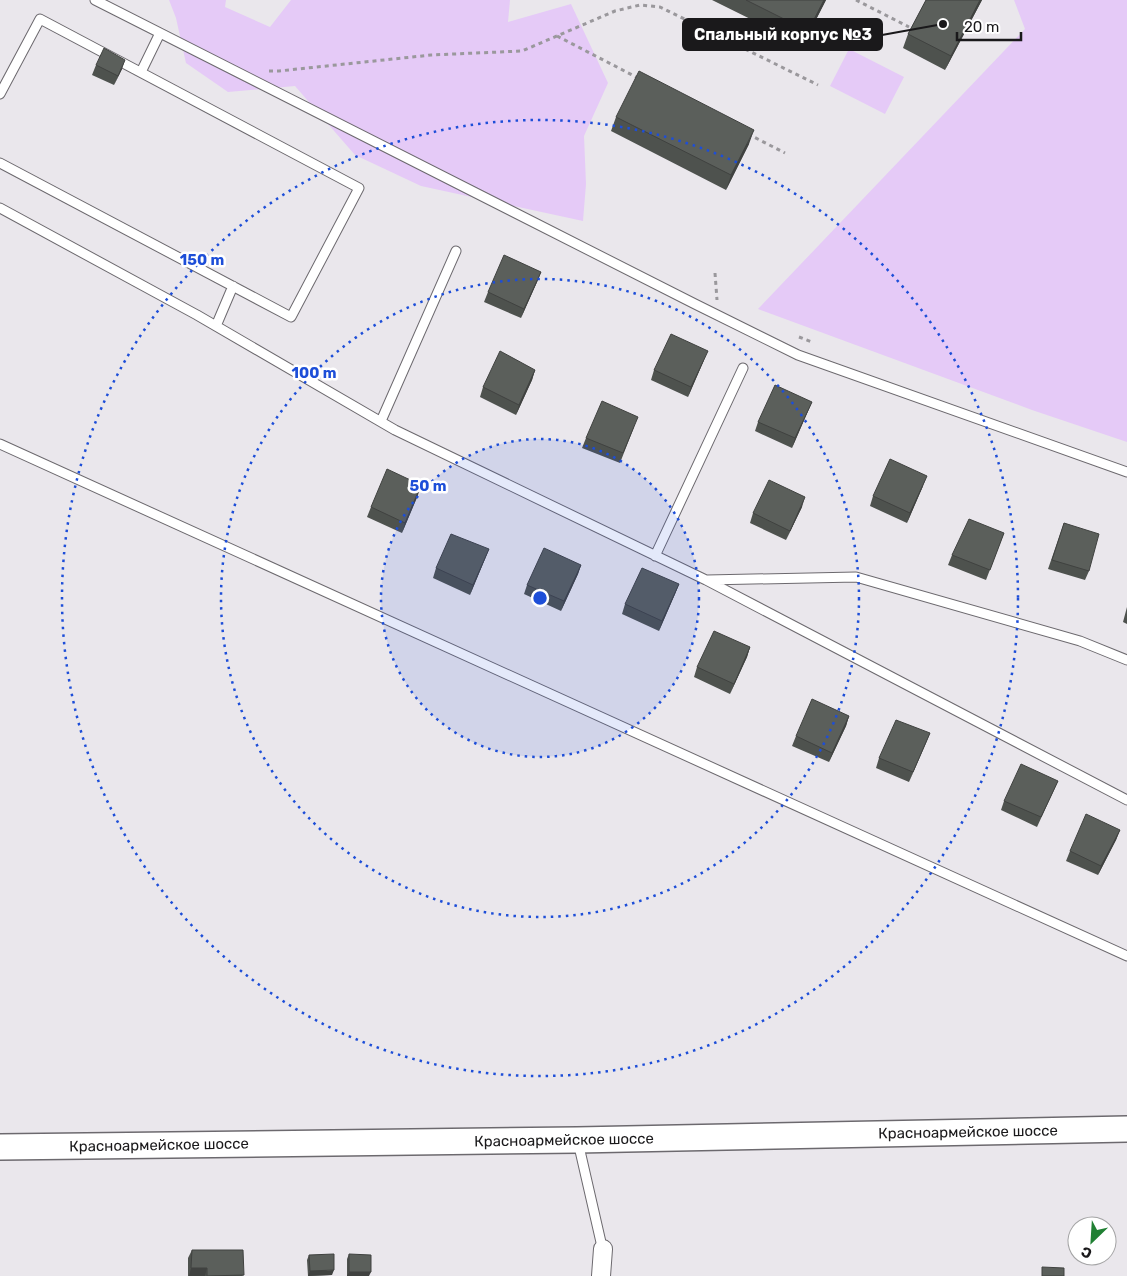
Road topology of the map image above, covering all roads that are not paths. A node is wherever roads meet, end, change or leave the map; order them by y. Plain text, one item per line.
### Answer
1 (95, 0) edge
2 (160, 33) junction
3 (141, 72) junction
4 (0, 94) edge
5 (0, 163) edge
6 (0, 208) edge
7 (456, 251) dead end
8 (233, 286) junction
9 (216, 326) junction
10 (743, 368) dead end
11 (381, 422) junction
12 (0, 444) edge
13 (1127, 472) edge
14 (655, 556) junction
15 (706, 580) junction
16 (1127, 660) edge
17 (1127, 800) edge
18 (1127, 956) edge
19 (1127, 1129) edge
20 (577, 1140) junction
21 (0, 1147) edge
22 (603, 1249) junction
23 (601, 1276) edge
24 (606, 1276) edge

1 - 2 lane
2 - 3 lane
2 - 13 lane
3 - 4 lane
3 - 8 lane
5 - 8 lane
6 - 9 lane
7 - 11 lane
8 - 9 lane
9 - 11 lane
10 - 14 lane
11 - 14 lane
12 - 18 lane
14 - 15 lane
15 - 16 lane
15 - 17 lane
19 - 20 main road, Красноармейское шоссе
20 - 21 main road, Красноармейское шоссе
20 - 22 lane
22 - 23 street
22 - 24 lane

